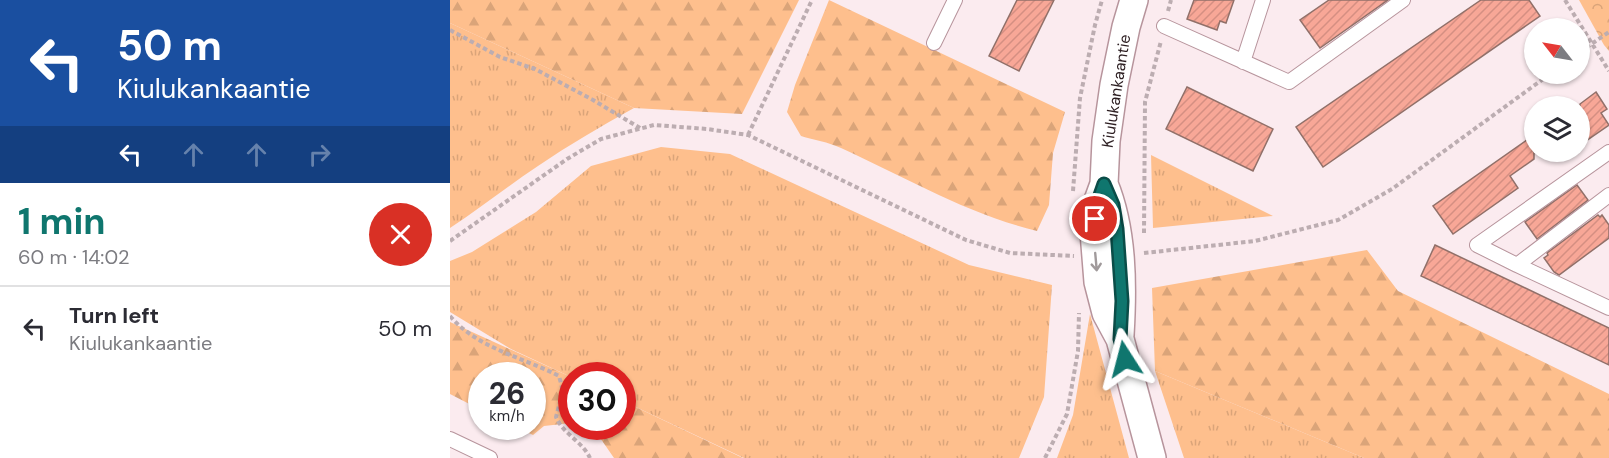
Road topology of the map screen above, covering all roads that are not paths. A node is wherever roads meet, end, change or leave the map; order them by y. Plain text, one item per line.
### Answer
1 (955, 0) edge
2 (1134, 0) edge
3 (1263, 0) edge
4 (1403, 0) edge
5 (1164, 26) road end
6 (934, 43) dead end
7 (1243, 62) junction
8 (1609, 152) edge
9 (1609, 195) edge
10 (1517, 265) junction
11 (1609, 308) edge
12 (451, 444) edge
13 (490, 458) edge
14 (1152, 458) edge

1 - 6 lane
2 - 14 street, Kiulukankaantie
3 - 7 lane
4 - 7 lane
5 - 7 lane
8 - 10 lane
9 - 10 lane
10 - 11 lane
12 - 13 lane

